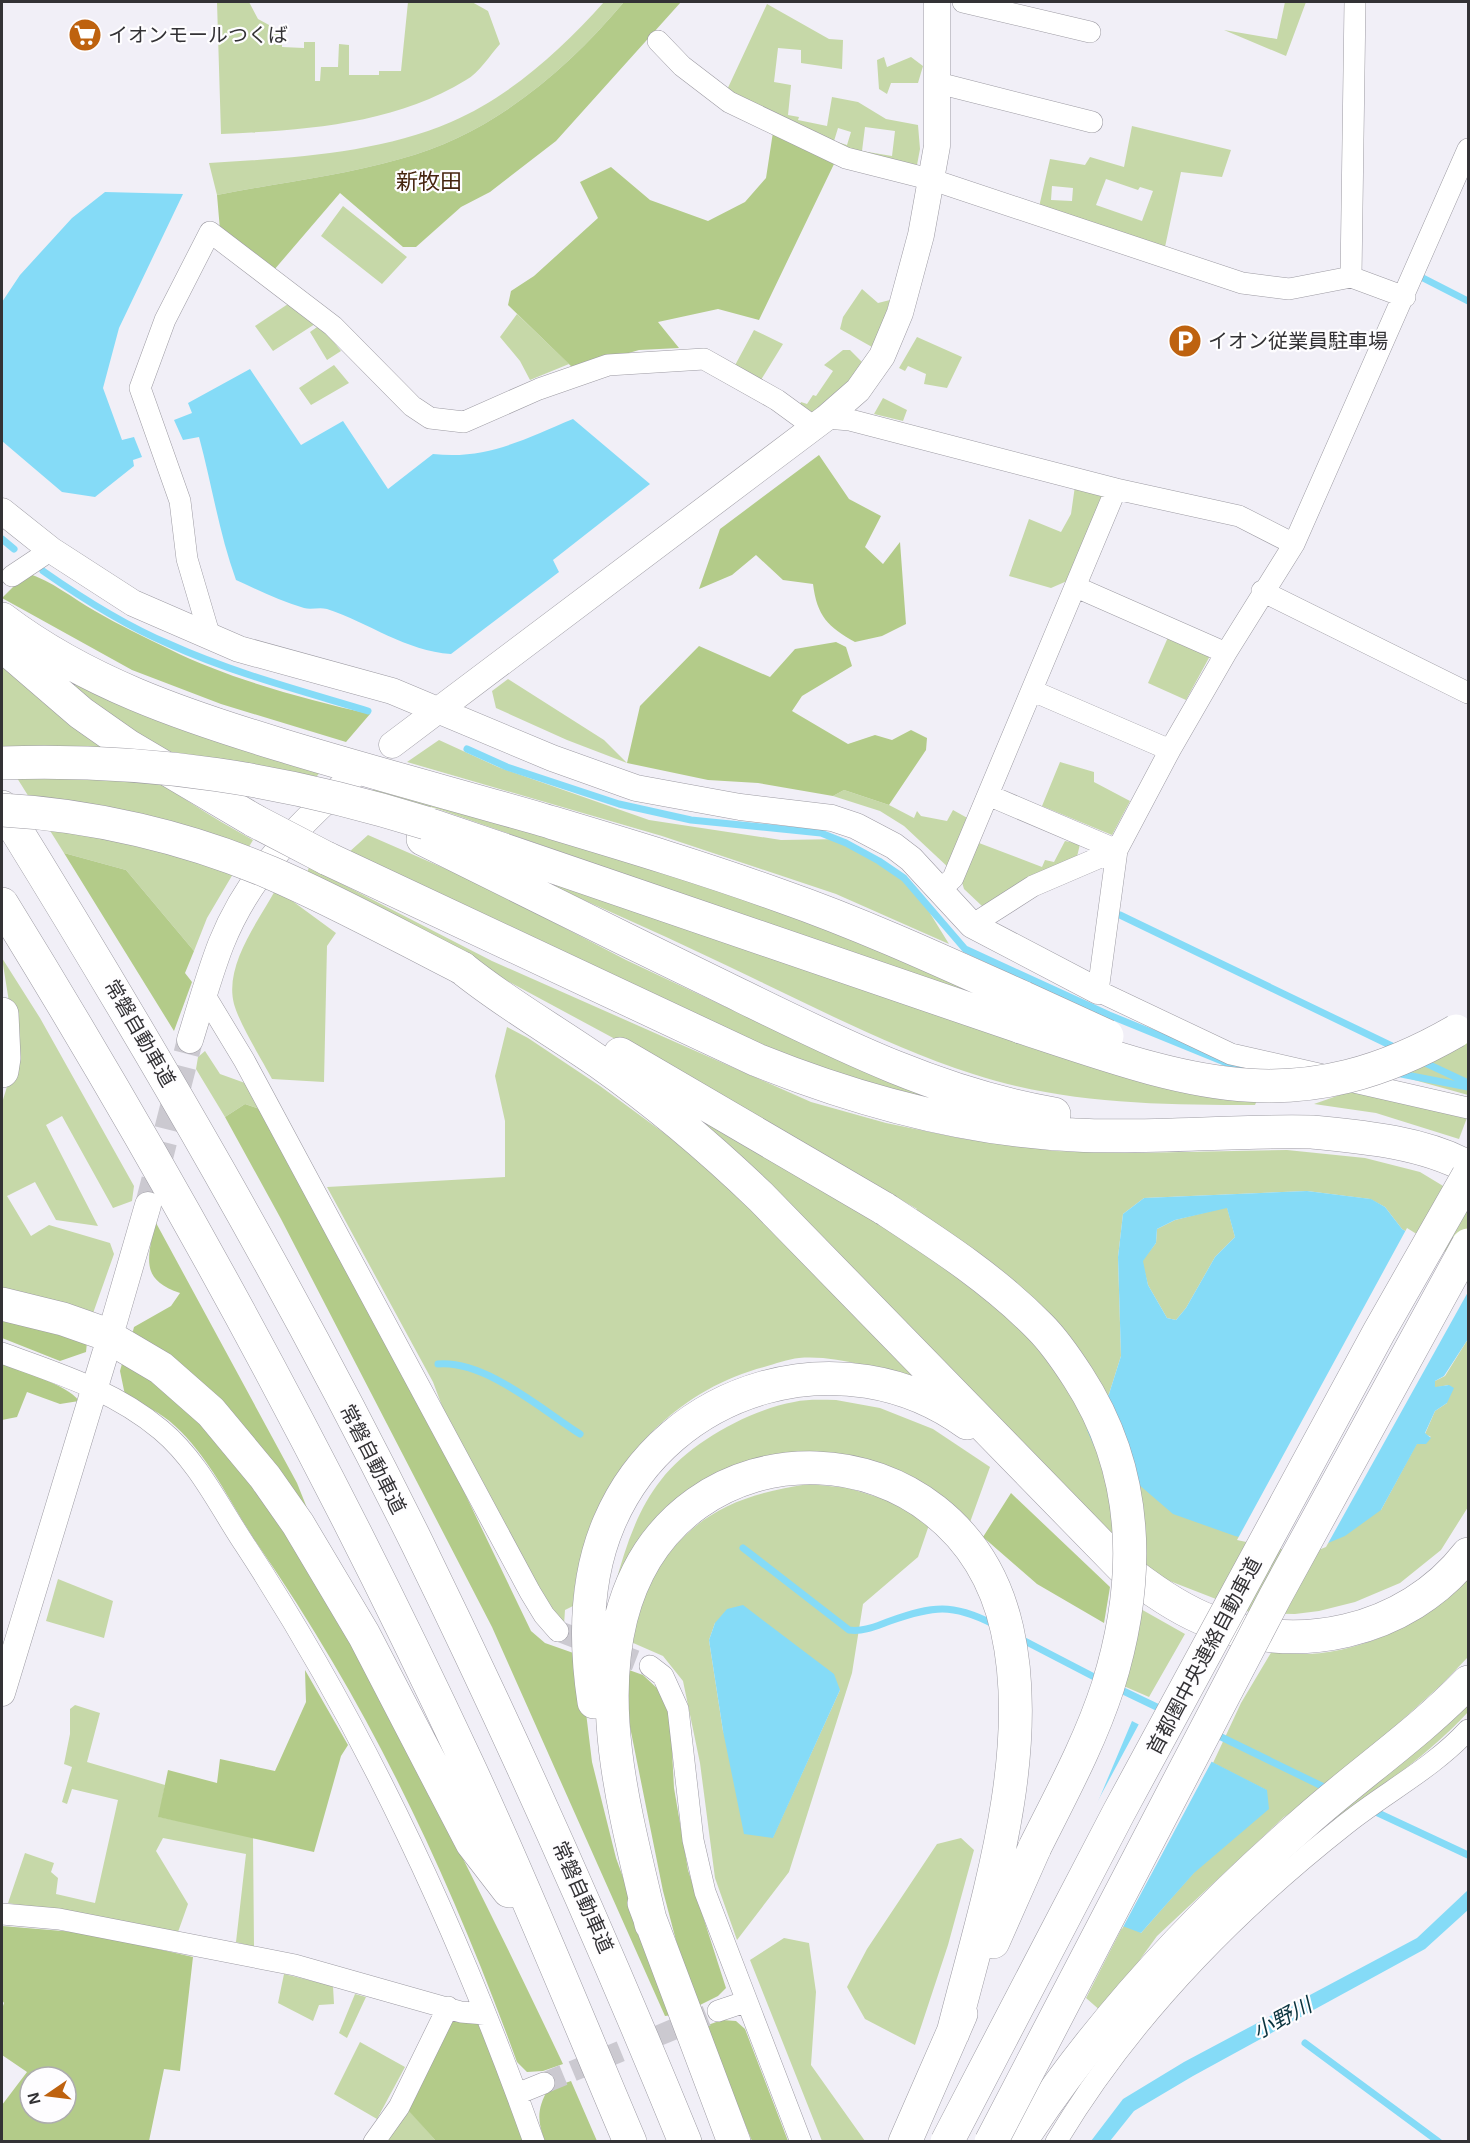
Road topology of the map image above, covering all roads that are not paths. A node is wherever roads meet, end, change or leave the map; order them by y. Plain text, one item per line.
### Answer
1 (937, 2) edge
2 (963, 2) edge
3 (1355, 2) edge
4 (1090, 32) dead end
5 (658, 41) dead end
6 (938, 83) junction
7 (1092, 122) dead end
8 (1468, 149) edge
9 (933, 180) junction
10 (1351, 277) junction
11 (1405, 297) junction
12 (820, 423) junction
13 (1116, 489) junction
14 (2, 511) edge
15 (1294, 544) junction
16 (51, 550) junction
17 (12, 576) dead end
18 (1076, 587) junction
19 (1262, 591) junction
20 (2, 619) edge
21 (210, 637) junction
22 (2, 645) edge
23 (1226, 653) junction
24 (1033, 691) junction
25 (1468, 693) edge
26 (438, 710) junction
27 (392, 745) dead end
28 (1170, 750) junction
29 (2, 763) edge
30 (350, 779) dead end
31 (988, 795) junction
32 (2, 809) edge
33 (425, 831) junction
34 (1117, 850) junction
35 (939, 891) junction
36 (2, 904) edge
37 (972, 925) junction
38 (1098, 991) junction
39 (204, 994) junction
40 (1022, 1012) junction
41 (2, 1014) edge
42 (559, 1026) junction
43 (1462, 1026) edge
44 (190, 1040) tunnel mouth
45 (2, 1071) edge
46 (1468, 1108) edge
47 (1212, 1132) junction
48 (1468, 1167) edge
49 (1468, 1176) edge
50 (148, 1205) tunnel mouth
51 (1468, 1245) edge
52 (2, 1304) edge
53 (114, 1322) dead end
54 (2, 1353) edge
55 (105, 1354) dead end
56 (96, 1387) junction
57 (1023, 1466) junction
58 (1468, 1554) edge
59 (558, 1631) tunnel mouth
60 (650, 1666) tunnel mouth
61 (1468, 1682) edge
62 (2, 1693) edge
63 (1468, 1730) edge
64 (2, 1914) edge
65 (651, 1924) junction
66 (540, 1930) junction
67 (745, 2002) junction
68 (448, 2007) junction
69 (718, 2011) tunnel mouth
70 (485, 2014) junction
71 (953, 2033) junction
72 (544, 2083) tunnel mouth
73 (517, 2094) junction
74 (374, 2142) edge
75 (534, 2142) edge
76 (630, 2142) edge
77 (685, 2142) edge
78 (734, 2142) edge
79 (801, 2142) edge
80 (905, 2142) edge
81 (946, 2142) edge
82 (991, 2142) edge
83 (1020, 2142) edge
84 (1056, 2142) edge

1 - 6 street
2 - 4 street
3 - 10 street
5 - 9 street
6 - 7 street
6 - 9 street
8 - 11 street
9 - 10 street
9 - 12 street
10 - 11 street
11 - 15 street
12 - 13 street
12 - 21 street
12 - 26 street
13 - 15 street
13 - 18 street
14 - 16 street
15 - 19 street
16 - 17 street
16 - 21 street
18 - 23 street
18 - 24 street
19 - 23 street
19 - 25 street
20 - 40 highway
21 - 26 street
22 - 47 highway, bridge
23 - 28 street
24 - 28 street
24 - 31 street
26 - 27 street
26 - 35 street
28 - 34 street
29 - 33 highway, bridge
30 - 39 street
31 - 34 street
31 - 35 street
32 - 42 highway, bridge
32 - 77 highway, 常磐自動車道
33 - 40 highway
33 - 47 highway
34 - 37 street
34 - 38 street
35 - 37 street
36 - 66 highway
37 - 38 street
38 - 46 street
39 - 44 street
39 - 59 street
40 - 43 highway, bridge
41 - 45 highway
42 - 57 highway
42 - 71 highway, bridge
47 - 48 highway
49 - 81 highway, 首都圏中央連絡自動車道, bridge
50 - 53 street
51 - 82 highway, 首都圏中央連絡自動車道, bridge
52 - 66 highway
54 - 56 street
55 - 56 street
56 - 62 street
56 - 70 street
57 - 58 highway
57 - 65 highway
60 - 67 street
61 - 83 highway
63 - 84 street
64 - 68 street
65 - 71 highway
65 - 78 highway
66 - 76 highway
67 - 69 street
67 - 79 street
68 - 70 street
68 - 74 street
70 - 73 street
71 - 80 highway
72 - 73 street
73 - 75 street

